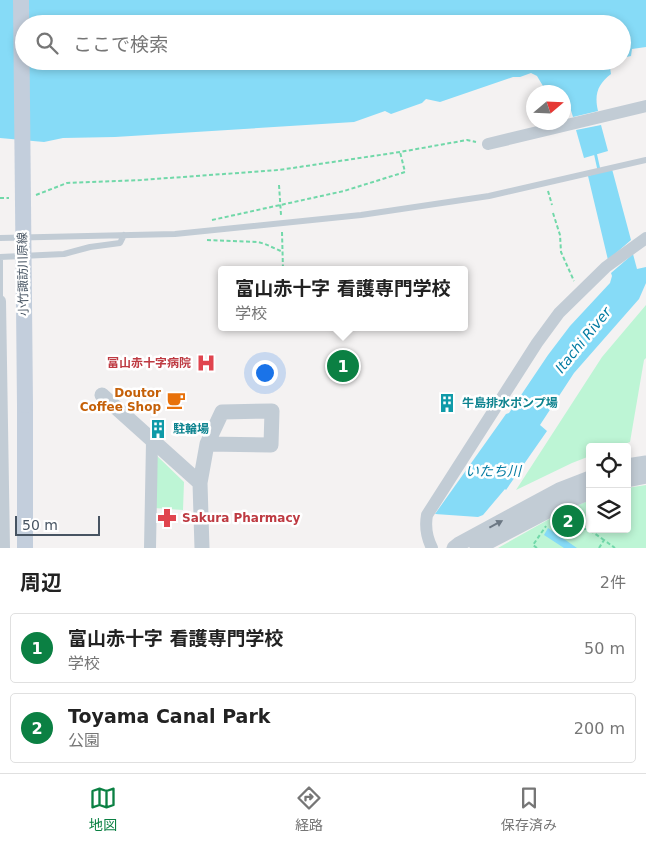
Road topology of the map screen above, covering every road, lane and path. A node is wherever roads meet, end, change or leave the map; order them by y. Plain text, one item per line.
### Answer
1 (21, 0) edge
2 (21, 15) edge
3 (22, 70) edge
4 (646, 106) edge
5 (488, 144) joint
6 (400, 152) junction
7 (646, 160) edge
8 (547, 189) dead end
9 (31, 196) dead end
10 (16, 197) dead end
11 (0, 198) edge
12 (552, 205) dead end
13 (554, 213) dead end
14 (212, 220) dead end
15 (189, 232) junction
16 (124, 235) junction
17 (0, 238) edge
18 (646, 238) edge
19 (283, 243) dead end
20 (283, 252) junction
21 (0, 257) edge
22 (283, 266) edge
23 (583, 290) junction
24 (0, 301) edge
25 (102, 395) dead end
26 (152, 442) junction
27 (208, 444) dead end
28 (646, 463) edge
29 (631, 465) edge
30 (646, 476) edge
31 (1, 477) edge
32 (631, 479) edge
33 (586, 480) edge
34 (200, 483) junction
35 (586, 494) edge
36 (555, 521) dead end
37 (549, 523) dead end
38 (586, 530) edge
39 (593, 533) edge
40 (604, 540) junction
41 (4, 548) edge
42 (26, 548) edge
43 (150, 548) edge
44 (202, 548) edge
45 (432, 548) edge
46 (454, 548) edge
47 (477, 548) edge
48 (537, 548) edge
49 (599, 548) edge
50 (615, 548) edge

1 - 2 main road, 小竹諏訪川原線, bridge
3 - 42 main road, 小竹諏訪川原線, bridge
4 - 5 street
5 - 6 path
6 - 9 path
6 - 14 path
7 - 15 lane
8 - 12 path
10 - 11 path
13 - 23 path
15 - 16 lane
15 - 20 path
16 - 17 lane
16 - 21 lane
18 - 23 street
19 - 20 path
20 - 22 path
21 - 24 lane
23 - 45 street
24 - 31 street
25 - 26 street
26 - 34 street
26 - 43 street
27 - 34 street
28 - 29 street
30 - 32 street
31 - 41 street
46 -> 33 street
34 - 44 street
35 - 47 street
36 - 38 path
37 - 48 path
39 - 40 path
40 - 49 path
40 - 50 path

